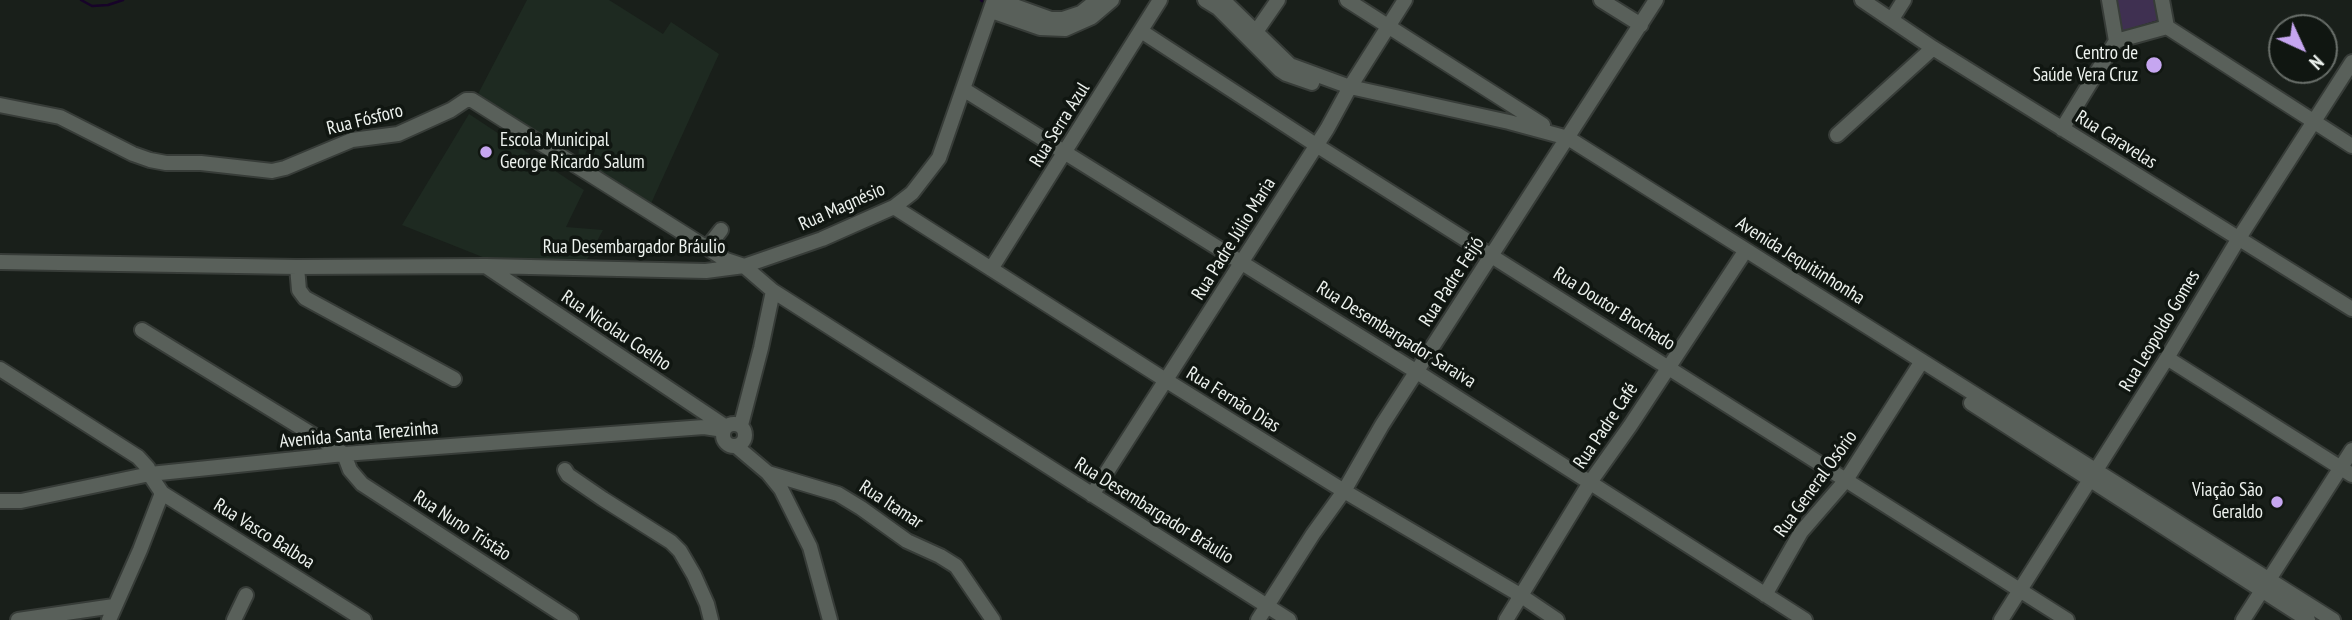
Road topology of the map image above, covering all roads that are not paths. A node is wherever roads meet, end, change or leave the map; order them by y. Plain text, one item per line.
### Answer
1 (1097, 0) edge
2 (1112, 0) edge
3 (1160, 0) edge
4 (1205, 0) edge
5 (1223, 0) edge
6 (1278, 0) edge
7 (1347, 0) edge
8 (1405, 0) edge
9 (1601, 0) edge
10 (1656, 0) edge
11 (1862, 0) edge
12 (1904, 0) edge
13 (2109, 0) edge
14 (2162, 0) edge
15 (994, 4) edge
16 (1892, 19) junction
17 (1641, 25) junction
18 (1388, 27) junction
19 (2167, 27) junction
20 (1141, 31) junction
21 (1254, 36) junction
22 (2116, 41) junction
23 (1933, 48) junction
24 (2352, 62) edge
25 (963, 89) junction
26 (1348, 91) junction
27 (0, 105) edge
28 (1511, 106) junction
29 (2314, 121) junction
30 (1508, 126) junction
31 (2062, 129) junction
32 (1837, 135) dead end
33 (1564, 139) junction
34 (1316, 145) junction
35 (2352, 146) edge
36 (1065, 154) junction
37 (894, 207) junction
38 (721, 230) dead end
39 (2239, 238) junction
40 (707, 248) junction
41 (1492, 255) junction
42 (1742, 256) junction
43 (0, 262) edge
44 (1243, 262) junction
45 (486, 266) junction
46 (744, 266) junction
47 (297, 267) junction
48 (991, 269) junction
49 (772, 291) junction
50 (2352, 309) edge
51 (1861, 328) junction
52 (142, 330) dead end
53 (2167, 358) junction
54 (1920, 365) junction
55 (1669, 367) junction
56 (0, 369) edge
57 (1418, 372) junction
58 (454, 379) dead end
59 (1167, 382) junction
60 (729, 430) junction
61 (740, 444) junction
62 (2352, 450) edge
63 (344, 454) junction
64 (565, 470) dead end
65 (2346, 471) edge
66 (150, 474) junction
67 (2094, 474) junction
68 (776, 480) junction
69 (1846, 480) junction
70 (1591, 481) junction
71 (1344, 491) junction
72 (162, 493) junction
73 (1092, 495) junction
74 (1, 507) edge
75 (2265, 584) junction
76 (2020, 590) junction
77 (246, 595) dead end
78 (1520, 595) junction
79 (1765, 595) junction
80 (114, 606) junction
81 (1267, 606) junction
82 (563, 618) edge
83 (18, 620) edge
84 (109, 620) edge
85 (234, 620) edge
86 (364, 620) edge
87 (712, 620) edge
88 (830, 620) edge
89 (993, 620) edge
90 (1258, 620) edge
91 (1289, 620) edge
92 (1506, 620) edge
93 (1557, 620) edge
94 (1805, 620) edge
95 (2001, 620) edge
96 (2067, 620) edge
97 (2243, 620) edge
98 (2308, 620) edge
99 (2333, 620) edge

1 - 15 street
2 - 15 street
3 - 20 street, Rua Serra Azul
4 - 21 street, Avenida Jequitinhonha
5 - 21 street, Avenida Jequitinhonha
6 - 21 street
7 - 18 street
8 - 18 street, Rua Padre Júlio Maria
9 - 17 street
10 - 17 street, Rua Padre Feijó
11 - 16 street, Rua Caravelas
12 - 16 street
13 - 22 street
14 - 19 street
15 - 25 street, Rua Magnésio
16 - 23 street, Rua Caravelas
17 - 33 street, Rua Padre Feijó
18 - 26 street, Rua Padre Júlio Maria
18 - 28 street
19 - 22 street
19 - 29 street
20 - 34 street, Rua Doutor Brochado
20 - 36 street, Rua Serra Azul
21 - 26 street, Avenida Jequitinhonha
22 - 31 street
23 - 31 street, Rua Caravelas
23 - 32 street
24 - 29 street, Rua Leopoldo Gomes
25 - 36 street, Rua Desembargador Saraiva
25 - 37 street, Rua Magnésio
26 - 30 street, Avenida Jequitinhonha
26 - 34 street, Rua Padre Júlio Maria
27 - 40 street, Rua Fósforo
28 - 30 street
28 - 33 street
29 - 35 street
29 - 39 street, Rua Leopoldo Gomes
30 - 33 street, Avenida Jequitinhonha
31 - 39 street, Rua Caravelas
33 - 41 street, Rua Padre Feijó
33 - 42 street, Avenida Jequitinhonha
33 - 51 street, Avenida Jequitinhonha
34 - 41 street, Rua Doutor Brochado
34 - 44 street, Rua Padre Júlio Maria
36 - 44 street, Rua Desembargador Saraiva
36 - 48 street, Rua Serra Azul
37 - 46 street, Rua Magnésio
37 - 48 street, Rua Fernão Dias
38 - 40 street
39 - 50 street, Rua Caravelas
39 - 53 street, Rua Leopoldo Gomes
40 - 46 street, Rua Fósforo
41 - 55 street, Rua Doutor Brochado
41 - 57 street, Rua Padre Feijó
42 - 51 street, Avenida Jequitinhonha
42 - 55 street, Rua Padre Café
43 - 47 street, Rua Desembargador Bráulio
44 - 57 street, Rua Desembargador Saraiva
44 - 59 street, Rua Padre Júlio Maria
45 - 46 street, Rua Desembargador Bráulio
45 - 47 street, Rua Desembargador Bráulio
45 - 60 street, Rua Nicolau Coelho
46 - 49 street, Rua Desembargador Bráulio
47 - 58 street
48 - 59 street, Rua Fernão Dias
49 - 60 street
49 - 73 street, Rua Desembargador Bráulio
51 - 54 street, Avenida Jequitinhonha
52 - 63 street
53 - 65 street
53 - 67 street, Rua Leopoldo Gomes
54 - 67 street, Avenida Jequitinhonha
54 - 69 street, Rua General Osório
55 - 69 street, Rua Doutor Brochado
55 - 70 street, Rua Padre Café
56 - 66 street, Rua Vasco Balboa
57 - 70 street, Rua Desembargador Saraiva
57 - 71 street, Rua Padre Feijó
59 - 71 street, Rua Fernão Dias
59 - 73 street, Rua Padre Júlio Maria
60 - 61 street, Rua Nicolau Coelho
60 - 61 street
60 - 63 street, Avenida Santa Terezinha
61 - 68 street, Rua Nicolau Coelho
62 - 65 street
63 - 66 street, Avenida Santa Terezinha
63 - 82 street, Rua Nuno Tristão
64 - 87 street
65 - 75 street
66 - 72 street, Rua Vasco Balboa
66 - 74 street, Avenida Santa Terezinha
67 - 75 street, Avenida Jequitinhonha
67 - 76 street, Rua Leopoldo Gomes
68 - 88 street
68 - 89 street, Rua Itamar
69 - 76 street, Rua Doutor Brochado
69 - 79 street, Rua General Osório
70 - 78 street, Rua Padre Café
70 - 79 street, Rua Desembargador Saraiva
71 - 78 street, Rua Fernão Dias
71 - 81 street, Rua Padre Feijó
72 - 80 street
72 - 86 street, Rua Vasco Balboa
73 - 81 street, Rua Desembargador Bráulio
75 - 97 street
75 - 98 street, Avenida Jequitinhonha
75 - 99 street, Avenida Jequitinhonha
76 - 95 street, Rua Leopoldo Gomes
76 - 96 street, Rua Doutor Brochado
77 - 85 street
78 - 92 street, Rua Padre Café
78 - 93 street, Rua Fernão Dias
79 - 94 street, Rua Desembargador Saraiva
80 - 83 street
80 - 84 street
81 - 90 street, Rua Padre Feijó
81 - 91 street, Rua Desembargador Bráulio

